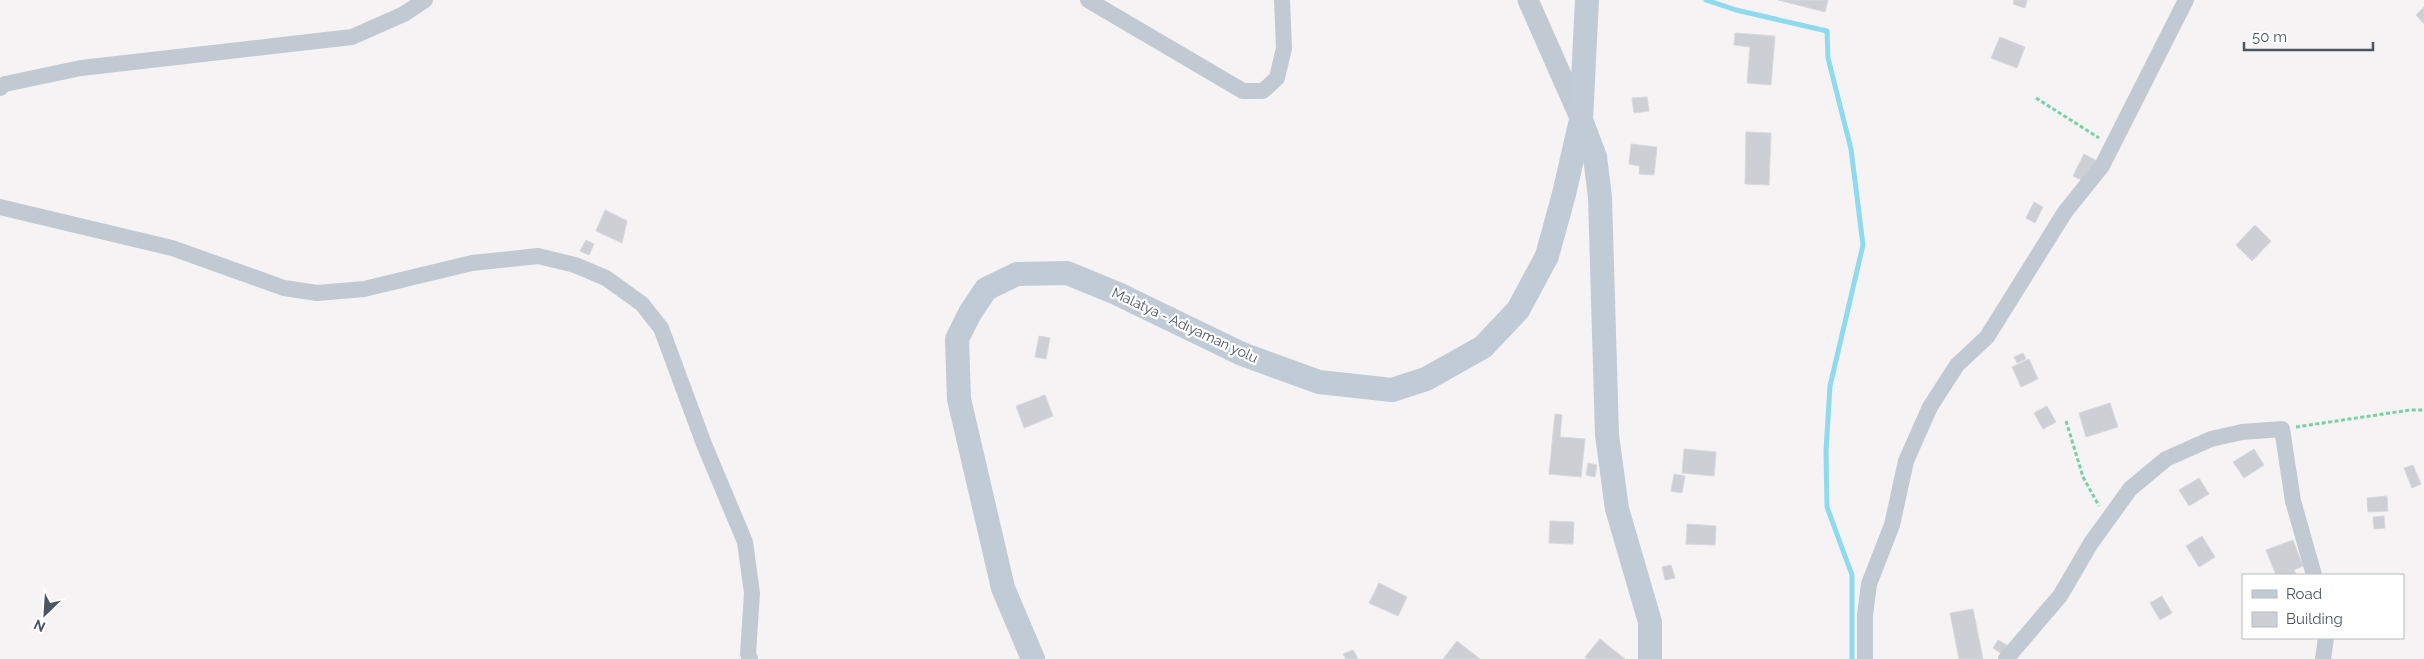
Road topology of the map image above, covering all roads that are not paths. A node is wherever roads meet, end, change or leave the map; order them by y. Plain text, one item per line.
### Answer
1 (425, 0) edge
2 (1088, 0) edge
3 (1282, 0) edge
4 (1528, 0) edge
5 (1587, 0) edge
6 (2186, 0) edge
7 (0, 88) edge
8 (1581, 120) junction
9 (0, 207) edge
10 (2314, 574) edge
11 (2326, 639) edge
12 (750, 659) edge
13 (1033, 659) edge
14 (1650, 659) edge
15 (1865, 659) edge
16 (2006, 659) edge
17 (2323, 659) edge

1 - 7 street
2 - 3 street
4 - 8 street
5 - 8 main road, Malatya - Adıyaman yolu
6 - 15 street
8 - 13 main road, Malatya - Adıyaman yolu
8 - 14 main road
9 - 12 street
10 - 16 street
11 - 17 street

